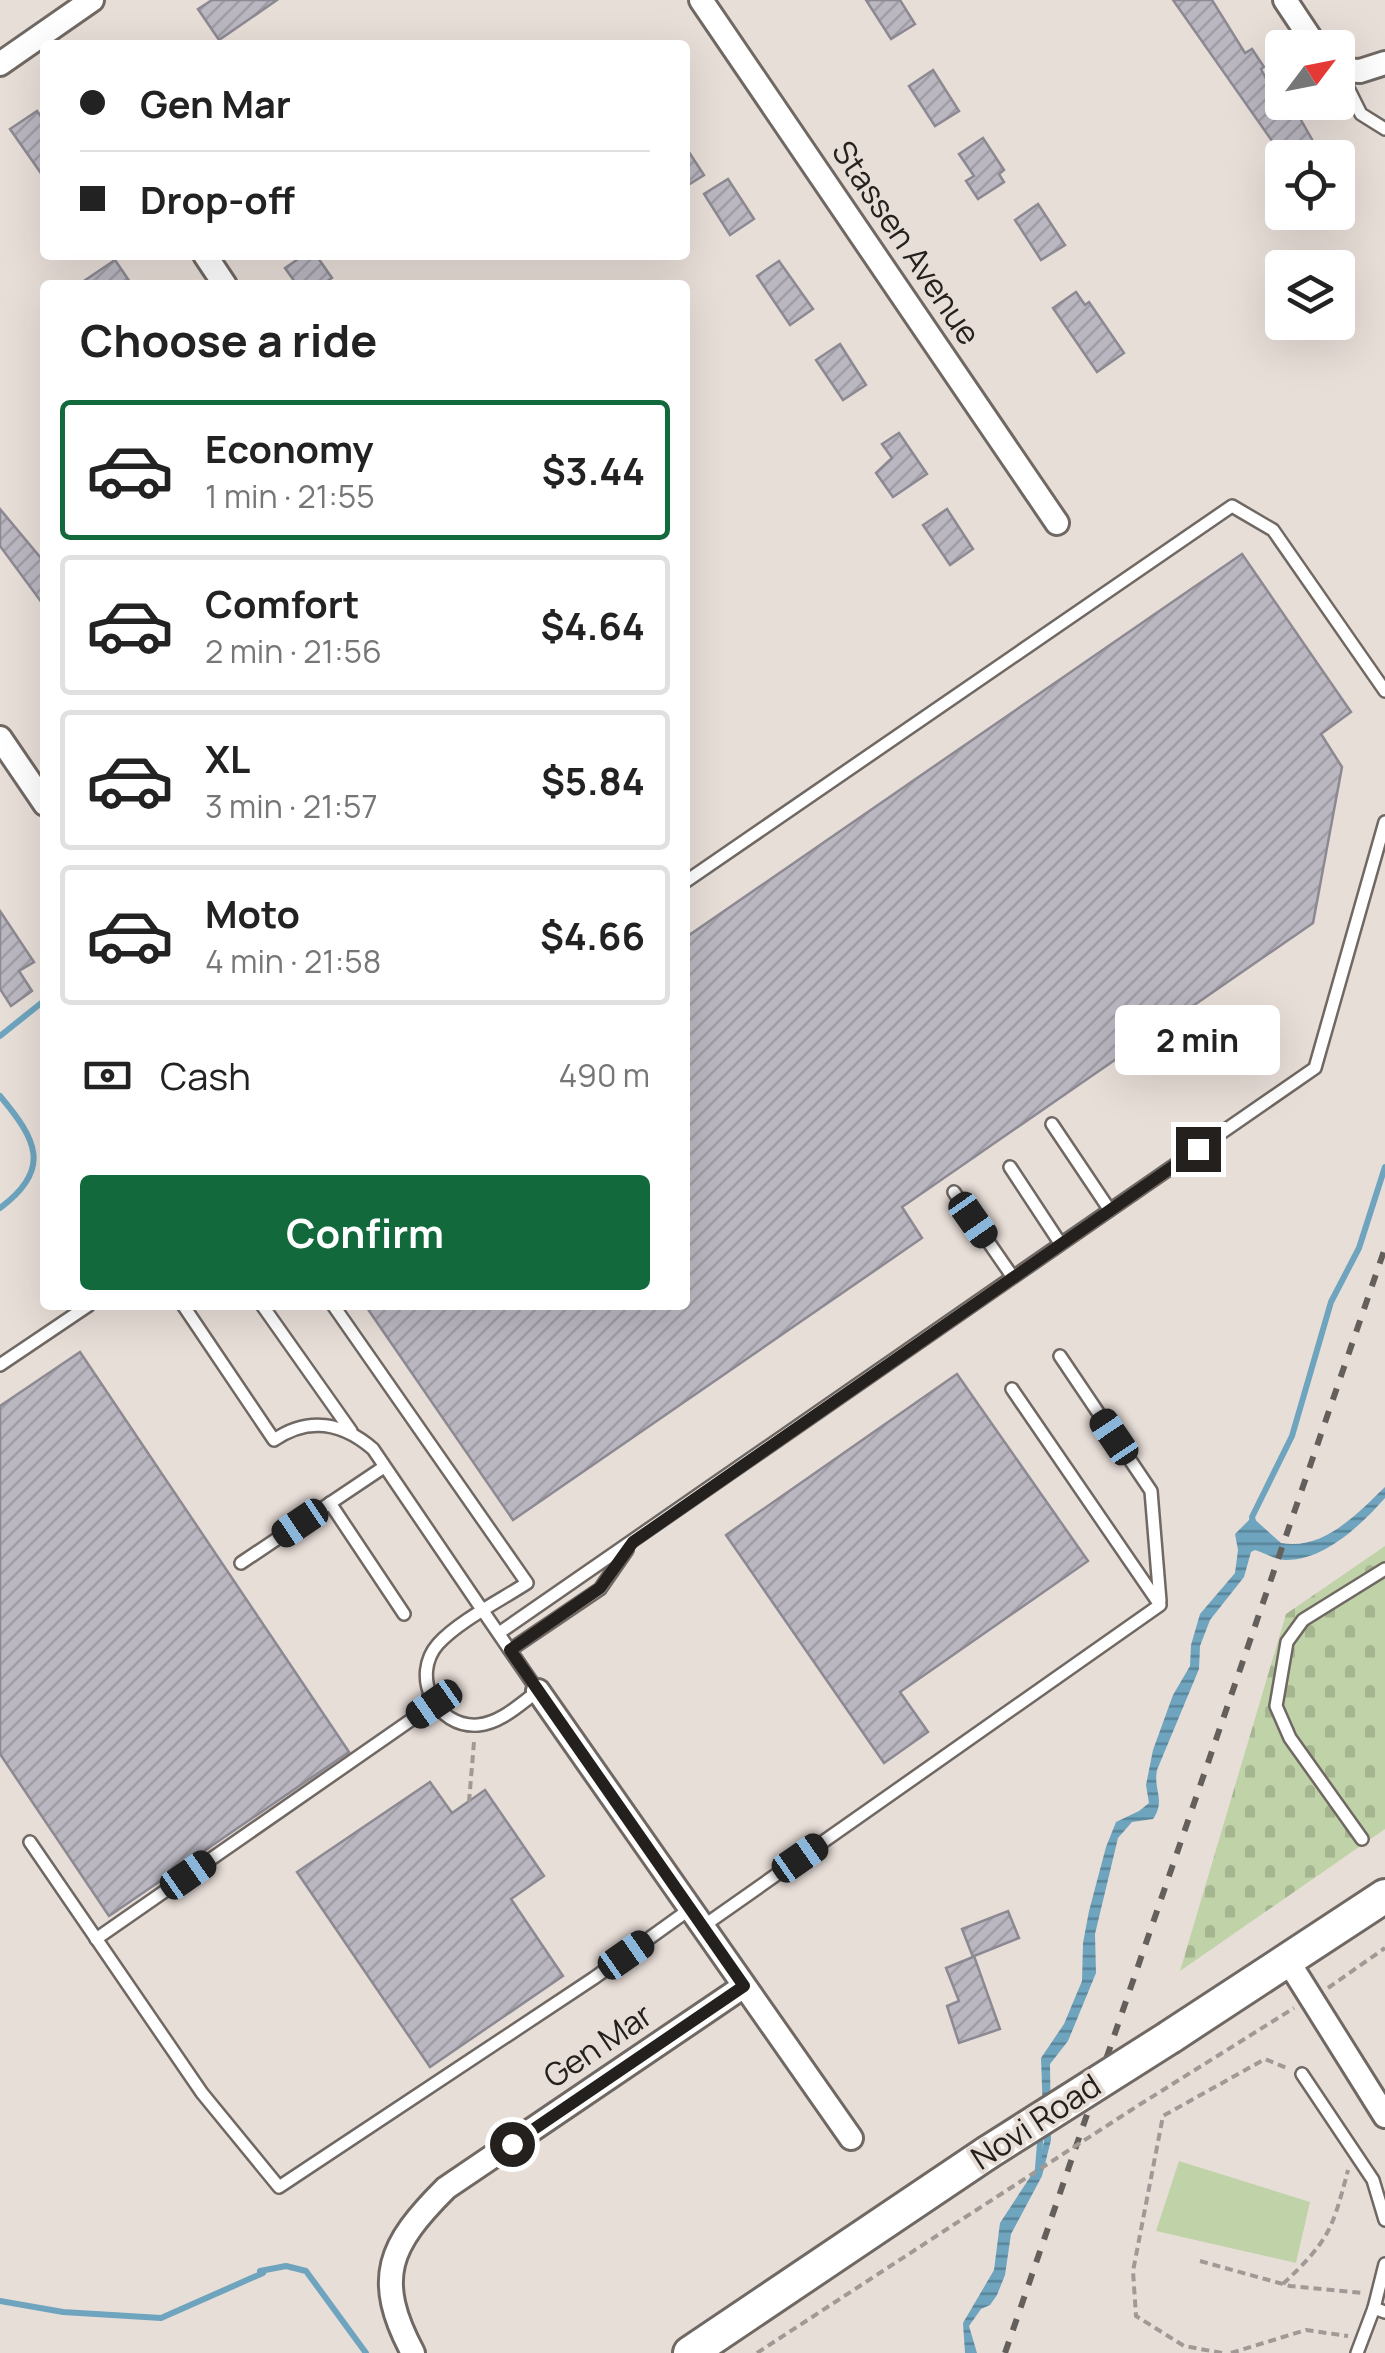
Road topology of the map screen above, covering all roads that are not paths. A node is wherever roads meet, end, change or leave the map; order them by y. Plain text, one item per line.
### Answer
1 (92, 0) edge
2 (701, 0) edge
3 (1284, 0) edge
4 (1305, 30) edge
5 (55, 37) edge
6 (40, 44) edge
7 (0, 64) edge
8 (1381, 64) edge
9 (1355, 71) edge
10 (1355, 102) edge
11 (1385, 129) edge
12 (1056, 523) dead end
13 (1385, 691) edge
14 (0, 738) edge
15 (40, 797) edge
16 (1385, 822) edge
17 (690, 879) edge
18 (1052, 1124) dead end
19 (1010, 1167) dead end
20 (954, 1192) dead end
21 (1110, 1209) junction
22 (1060, 1242) junction
23 (1012, 1276) junction
24 (82, 1310) edge
25 (186, 1310) edge
26 (266, 1310) edge
27 (336, 1310) edge
28 (1060, 1356) dead end
29 (0, 1365) edge
30 (1012, 1389) dead end
31 (353, 1434) junction
32 (384, 1467) junction
33 (330, 1503) junction
34 (633, 1542) junction
35 (241, 1563) dead end
36 (1385, 1569) edge
37 (1160, 1605) junction
38 (483, 1611) junction
39 (404, 1614) dead end
40 (499, 1633) junction
41 (510, 1650) junction
42 (538, 1692) junction
43 (434, 1704) junction
44 (1362, 1839) dead end
45 (30, 1842) dead end
46 (1385, 1896) edge
47 (696, 1918) junction
48 (96, 1939) junction
49 (1288, 1961) junction
50 (744, 1986) junction
51 (1302, 2074) road end
52 (1385, 2116) edge
53 (851, 2138) dead end
54 (1385, 2220) edge
55 (1385, 2264) edge
56 (1380, 2310) edge
57 (414, 2353) edge
58 (690, 2353) edge
59 (1357, 2353) edge

1 - 5 street
2 - 12 street, Stassen Avenue
3 - 4 street
6 - 7 street
8 - 9 street
10 - 11 lane
13 - 17 lane
14 - 15 street
16 - 21 lane
18 - 21 lane
19 - 22 lane
20 - 23 lane
21 - 22 lane
22 - 23 lane
23 - 34 lane
24 - 29 lane
25 - 31 lane
26 - 31 lane
27 - 38 lane
28 - 37 lane
30 - 37 lane
31 - 32 lane
32 - 33 lane
32 - 38 lane
33 - 35 lane
33 - 39 lane
34 - 40 lane
34 - 41 lane
36 - 44 lane
37 - 47 lane
38 - 40 lane
38 - 43 lane
40 - 41 lane
41 - 42 lane
42 - 43 lane
42 - 47 street
43 - 48 lane
45 - 48 lane
46 - 49 main road, Novi Road
47 - 48 lane
47 - 50 street
49 - 52 street
49 - 58 main road, Novi Road, bridge
50 - 53 street
50 - 57 street, Gen Mar
51 - 54 lane
55 - 56 lane
56 - 59 lane

